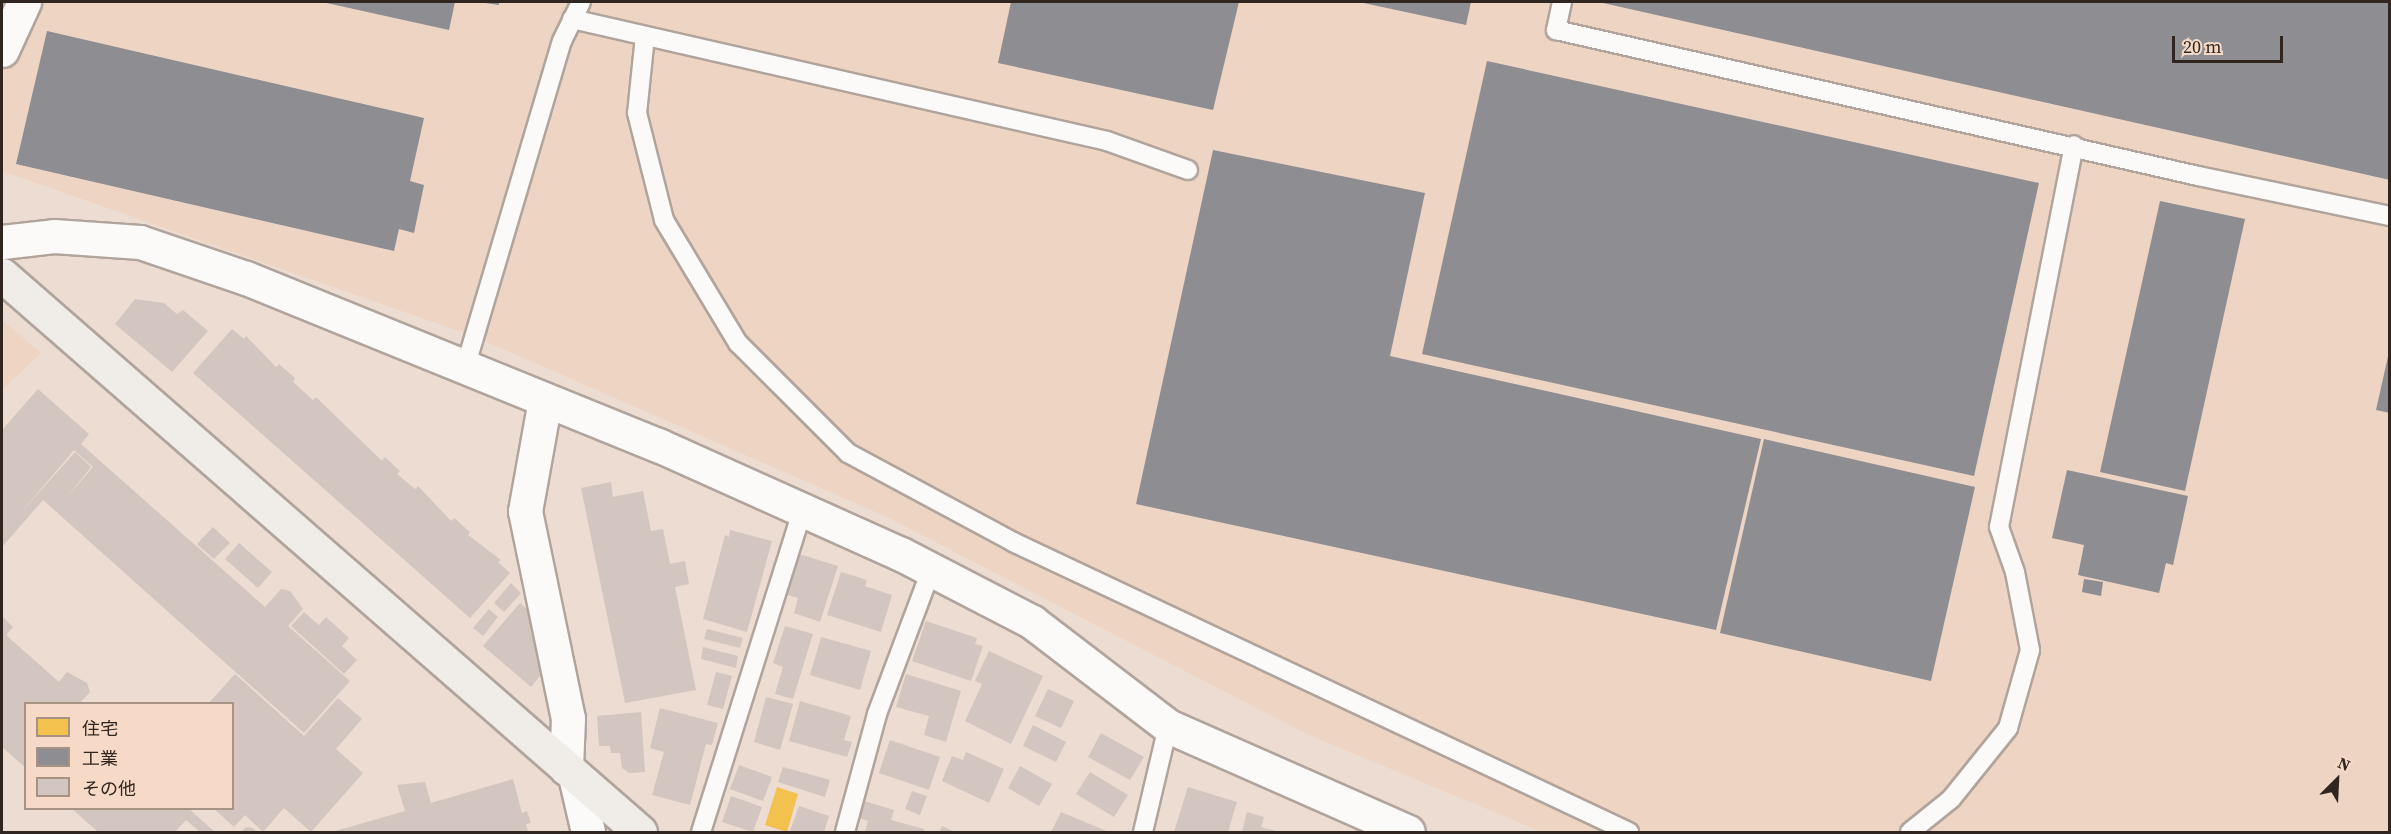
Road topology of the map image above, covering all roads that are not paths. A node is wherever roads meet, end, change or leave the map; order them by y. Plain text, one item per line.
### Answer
1 (24, 2) edge
2 (581, 2) edge
3 (1562, 2) edge
4 (572, 19) junction
5 (645, 36) junction
6 (2, 50) edge
7 (2074, 145) junction
8 (1188, 170) dead end
9 (2390, 216) edge
10 (2, 242) edge
11 (2, 274) edge
12 (465, 368) junction
13 (545, 400) junction
14 (803, 509) junction
15 (931, 570) junction
16 (1168, 726) junction
17 (570, 772) junction
18 (588, 832) edge
19 (640, 832) edge
20 (701, 832) edge
21 (845, 832) edge
22 (1143, 832) edge
23 (1408, 832) edge
24 (1629, 832) edge
25 (1910, 832) edge

1 - 6 street
2 - 4 lane
3 - 7 lane
4 - 5 lane
4 - 12 lane
5 - 8 lane
5 - 24 lane
7 - 9 lane
7 - 25 lane
10 - 12 street
11 - 17 street
12 - 13 street
13 - 14 street
13 - 17 street
14 - 15 street
14 - 20 lane
15 - 16 street
15 - 21 lane
16 - 22 lane
16 - 23 street
17 - 18 street
17 - 19 street

